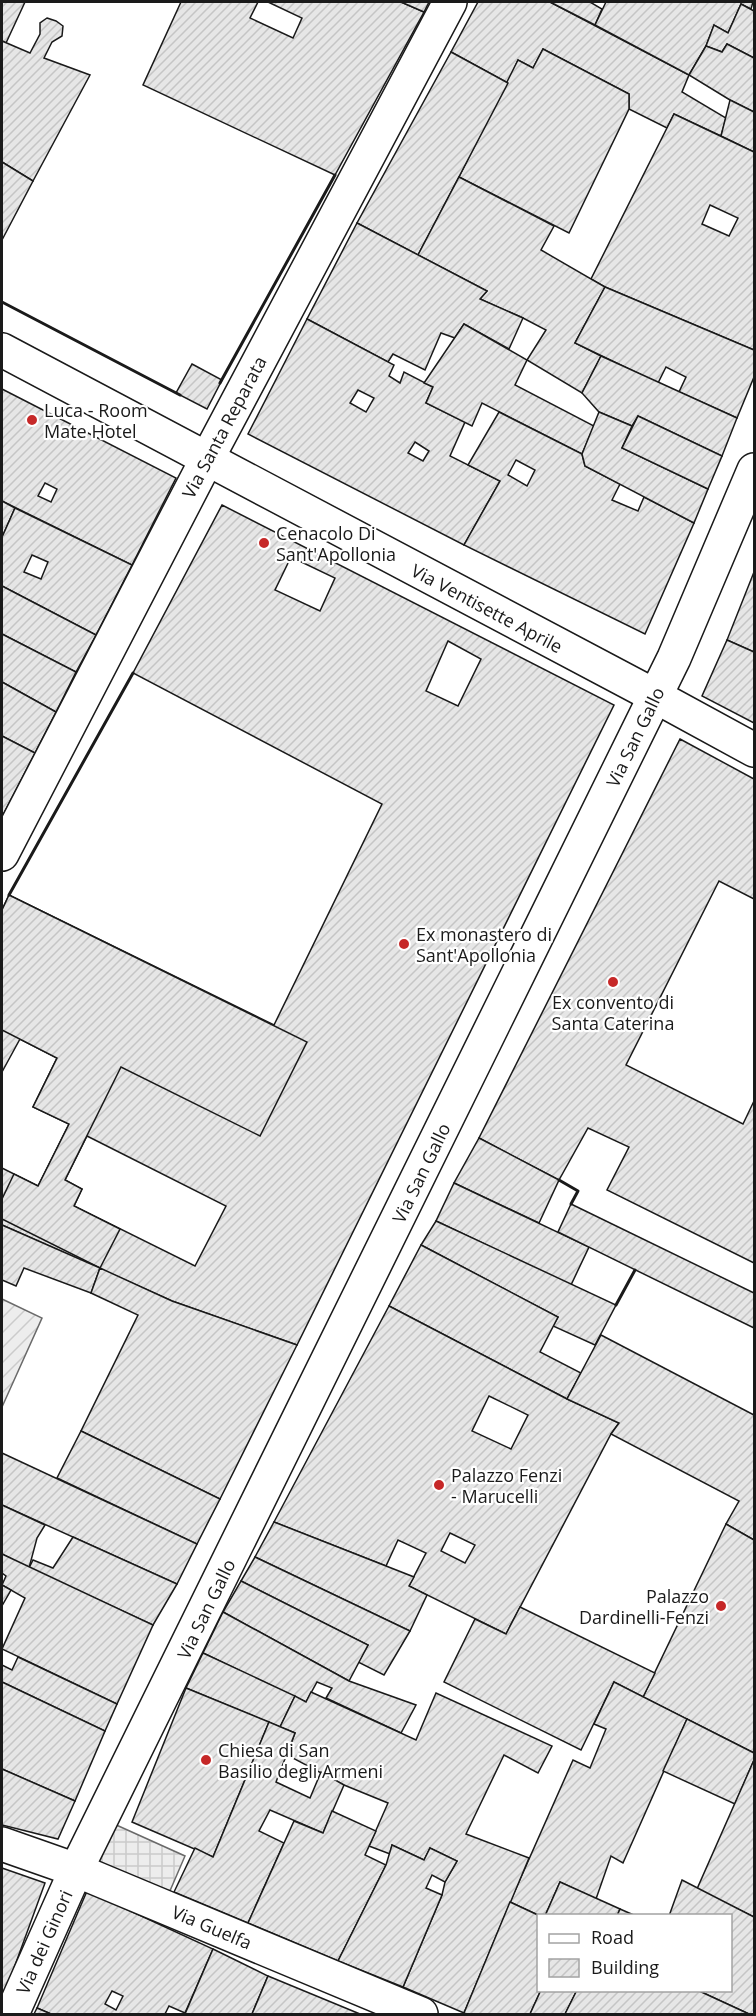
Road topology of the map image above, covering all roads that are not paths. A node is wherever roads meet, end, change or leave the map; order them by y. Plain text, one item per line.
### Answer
1 (450, 2) edge
2 (2, 350) edge
3 (207, 459) junction
4 (754, 470) edge
5 (655, 696) junction
6 (754, 750) edge
7 (2, 854) edge
8 (2, 1844) edge
9 (76, 1870) junction
10 (12, 2014) edge
11 (421, 2014) edge

1 - 3 street, Via Santa Reparata
2 - 3 street, Via Ventisette Aprile
3 - 5 street, Via Ventisette Aprile
3 - 7 street, Via Santa Reparata
4 - 5 street, Via San Gallo
5 - 6 street, Via Ventisette Aprile
5 - 9 street, Via San Gallo
8 - 9 street, Via Guelfa
9 - 10 street, Via dei Ginori
9 - 11 street, Via Guelfa

